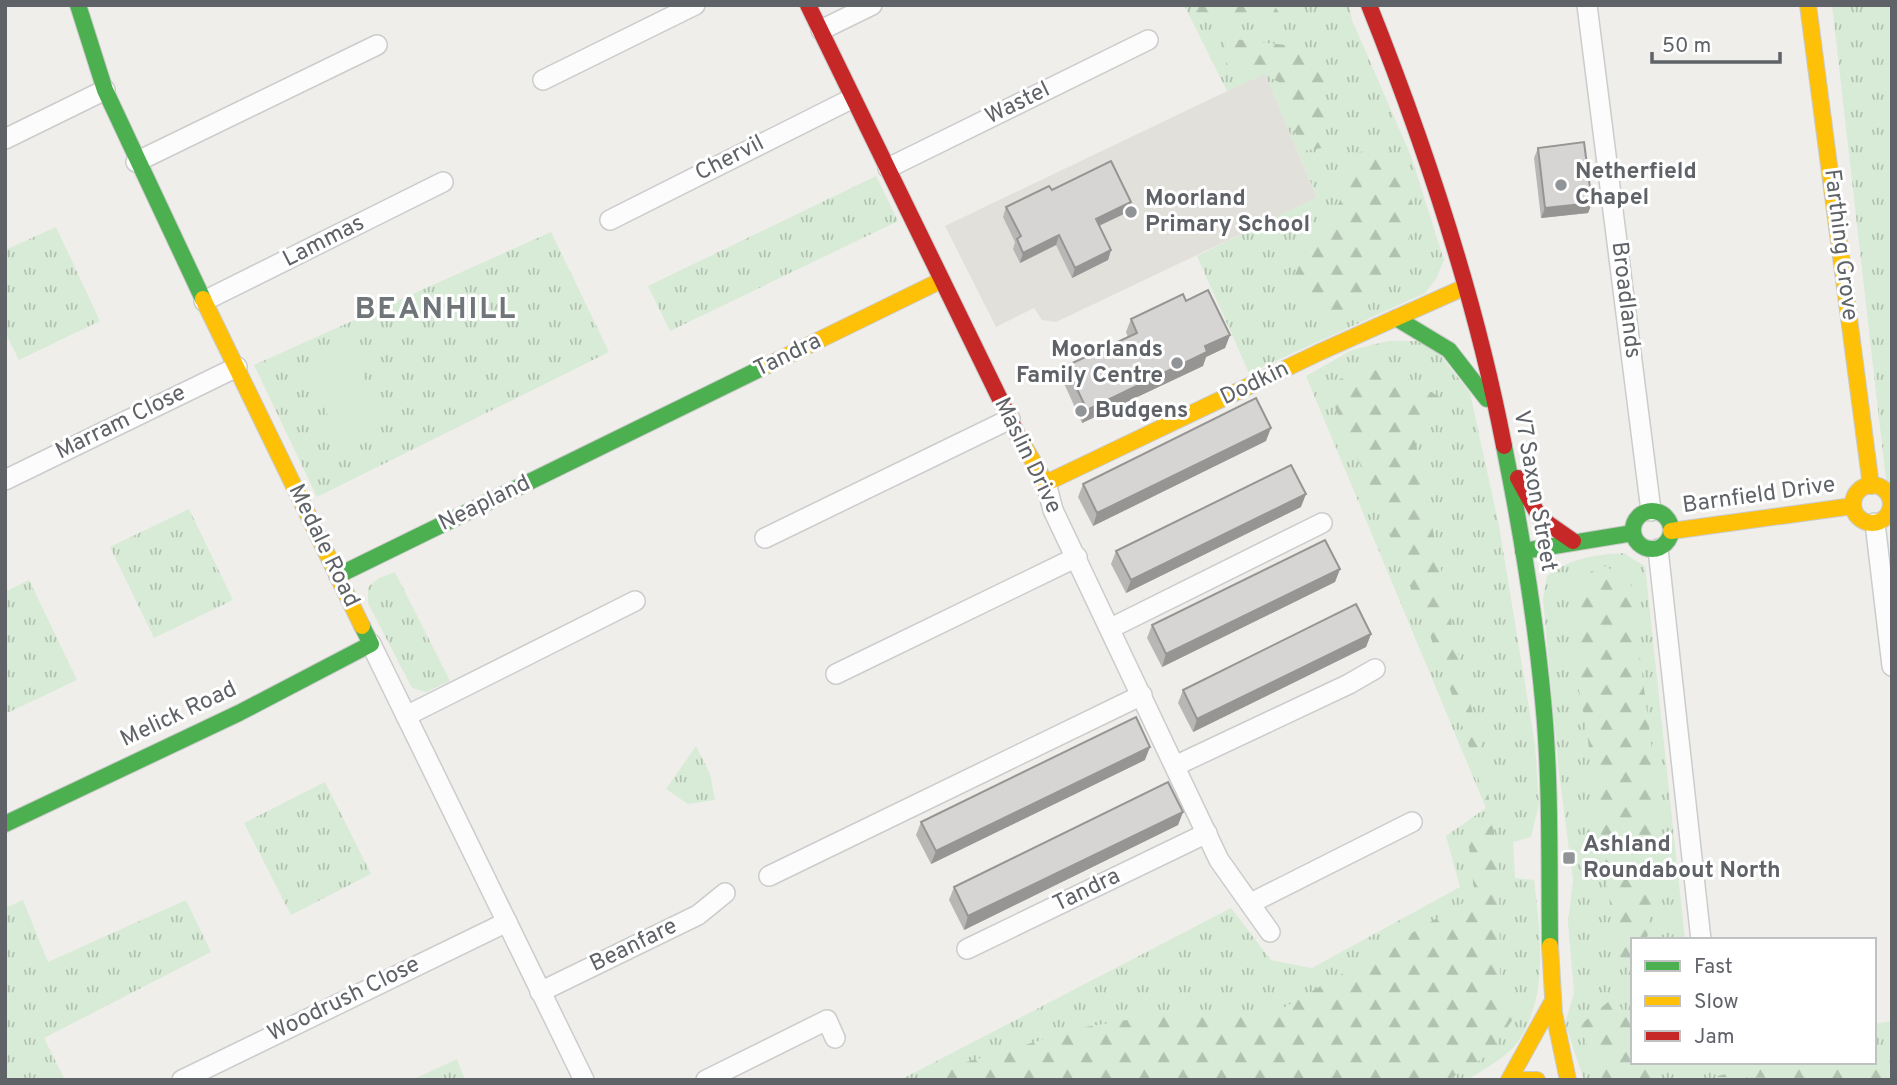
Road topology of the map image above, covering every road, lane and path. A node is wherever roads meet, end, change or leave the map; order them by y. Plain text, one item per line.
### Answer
1 (78, 5) edge
2 (695, 5) edge
3 (808, 5) edge
4 (872, 5) edge
5 (1369, 5) edge
6 (1587, 5) edge
7 (1808, 5) edge
8 (821, 30) junction
9 (1148, 40) dead end
10 (377, 45) dead end
11 (543, 80) dead end
12 (105, 90) junction
13 (851, 99) junction
14 (5, 139) edge
15 (136, 162) junction
16 (888, 168) junction
17 (443, 182) dead end
18 (610, 220) dead end
19 (942, 280) junction
20 (1465, 287) junction
21 (204, 301) junction
22 (1396, 318) junction
23 (237, 368) junction
24 (1497, 415) junction
25 (1010, 419) junction
26 (634, 433) joint
27 (1502, 441) junction
28 (5, 480) edge
29 (1046, 483) junction
30 (1871, 486) junction
31 (1891, 503) edge
32 (1853, 506) junction
33 (1651, 511) junction
34 (1322, 523) dead end
35 (1875, 523) junction
36 (1671, 531) junction
37 (1633, 533) junction
38 (765, 538) dead end
39 (1573, 541) junction
40 (1658, 549) junction
41 (1523, 551) junction
42 (1077, 557) junction
43 (337, 576) junction
44 (635, 601) dead end
45 (1111, 628) junction
46 (370, 644) junction
47 (1892, 666) edge
48 (1374, 668) dead end
49 (836, 674) dead end
50 (1142, 695) junction
51 (406, 716) junction
52 (1177, 765) junction
53 (1412, 822) dead end
54 (5, 824) edge
55 (1207, 833) junction
56 (769, 876) dead end
57 (724, 893) dead end
58 (1251, 903) junction
59 (507, 922) junction
60 (1270, 932) dead end
61 (1701, 938) edge
62 (967, 948) dead end
63 (540, 992) junction
64 (1551, 1004) junction
65 (827, 1022) dead end
66 (182, 1080) edge
67 (584, 1080) edge
68 (706, 1080) edge
69 (1509, 1080) edge
70 (1522, 1080) edge
71 (1537, 1080) edge
72 (1568, 1080) edge

1 - 12 street, Medale Road
2 - 11 street
3 - 8 street, Maslin Drive
4 - 8 street
5 - 20 street, V7 Saxon Street
6 - 33 street, Broadlands
7 - 30 street, Farthing Grove
8 - 13 street, Maslin Drive
9 - 16 street, Wastel
10 - 15 street
12 - 14 street
12 - 15 street, Medale Road
13 - 16 street, Maslin Drive
13 - 18 street, Chervil
15 - 21 street, Medale Road
16 - 19 street, Maslin Drive
17 - 21 street, Lammas
19 - 25 street, Maslin Drive
19 - 26 street, Tandra
20 - 22 street, Dodkin
20 - 24 street, V7 Saxon Street
21 - 23 street, Medale Road
22 - 24 street
22 - 29 street, Dodkin
23 - 28 street, Marram Close
23 - 43 street, Medale Road
24 - 27 street, V7 Saxon Street
25 - 29 street, Maslin Drive
25 - 38 street
26 - 43 street, Neapland
27 - 39 street
27 - 41 street, V7 Saxon Street
29 - 42 street, Maslin Drive
30 - 31 street
30 - 32 street
31 - 35 street
32 - 35 street
32 - 36 street, Barnfield Drive
33 - 36 street
33 - 37 street
34 - 45 street
35 - 47 street
36 - 40 street
37 - 39 street
37 - 40 street
39 - 41 street
40 - 61 street
41 - 64 street, V7 Saxon Street
42 - 45 street, Maslin Drive
42 - 49 street
43 - 46 street, Medale Road
44 - 51 street
45 - 50 street, Maslin Drive
46 - 51 street, Medale Road
46 - 54 street, Melick Road
48 - 52 street
50 - 52 street, Maslin Drive
50 - 56 street
51 - 59 street, Medale Road
52 - 55 street, Maslin Drive
53 - 58 street
55 - 58 street, Maslin Drive
55 - 62 street, Tandra
57 - 63 street, Beanfare
58 - 60 street, Maslin Drive
59 - 63 street, Medale Road
59 - 66 street, Woodrush Close
63 - 67 street, Medale Road
64 - 69 street, V7 Saxon Street
64 - 72 street, V7 Saxon Street
65 - 68 street
70 - 71 street

